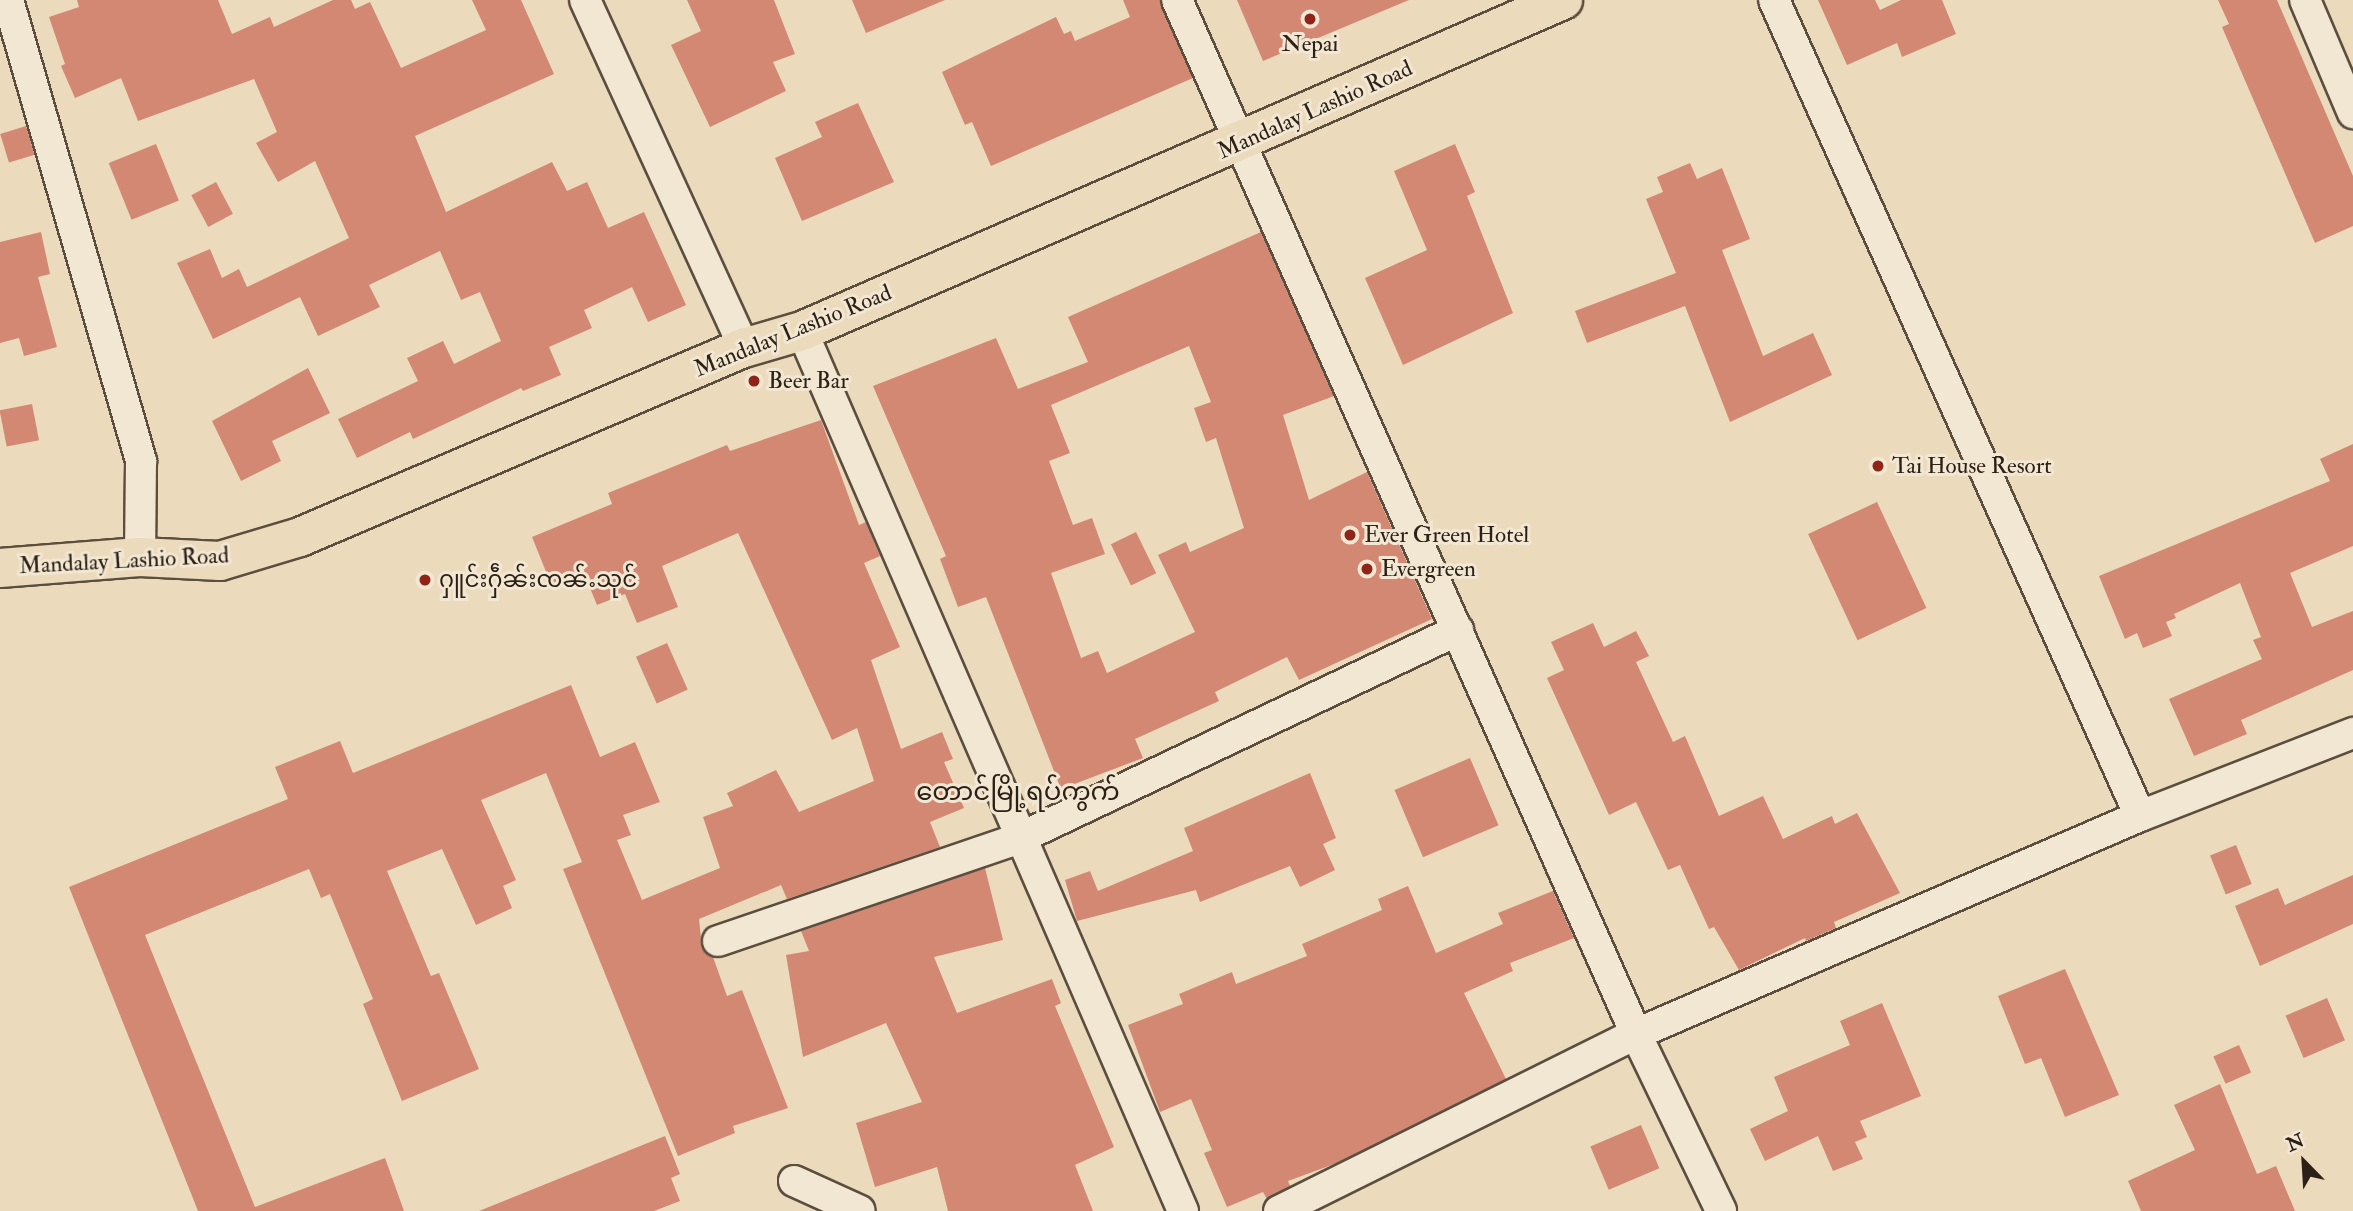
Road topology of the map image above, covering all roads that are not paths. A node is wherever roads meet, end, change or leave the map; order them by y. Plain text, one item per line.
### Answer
1 (8, 0) edge
2 (585, 0) edge
3 (1177, 0) edge
4 (1563, 0) edge
5 (1774, 0) edge
6 (2305, 0) edge
7 (2353, 113) edge
8 (1239, 143) junction
9 (802, 331) junction
10 (744, 348) junction
11 (141, 557) junction
12 (0, 568) edge
13 (1458, 630) junction
14 (2353, 733) edge
15 (2140, 816) junction
16 (1020, 838) junction
17 (718, 941) dead end
18 (1636, 1034) junction
19 (794, 1181) dead end
20 (860, 1211) edge
21 (1184, 1211) edge
22 (1279, 1211) edge
23 (1721, 1211) edge

1 - 11 street
2 - 10 street
3 - 8 street
4 - 8 highway, Mandalay Lashio Road
5 - 15 street
6 - 7 street
8 - 9 highway, Mandalay Lashio Road
8 - 13 street
9 - 10 highway, Mandalay Lashio Road
9 - 16 street
10 - 11 highway, Mandalay Lashio Road
11 - 12 highway, Mandalay Lashio Road
13 - 16 street
13 - 18 street
14 - 15 street
15 - 18 street
16 - 17 street
16 - 21 street
18 - 22 street
18 - 23 street
19 - 20 street

